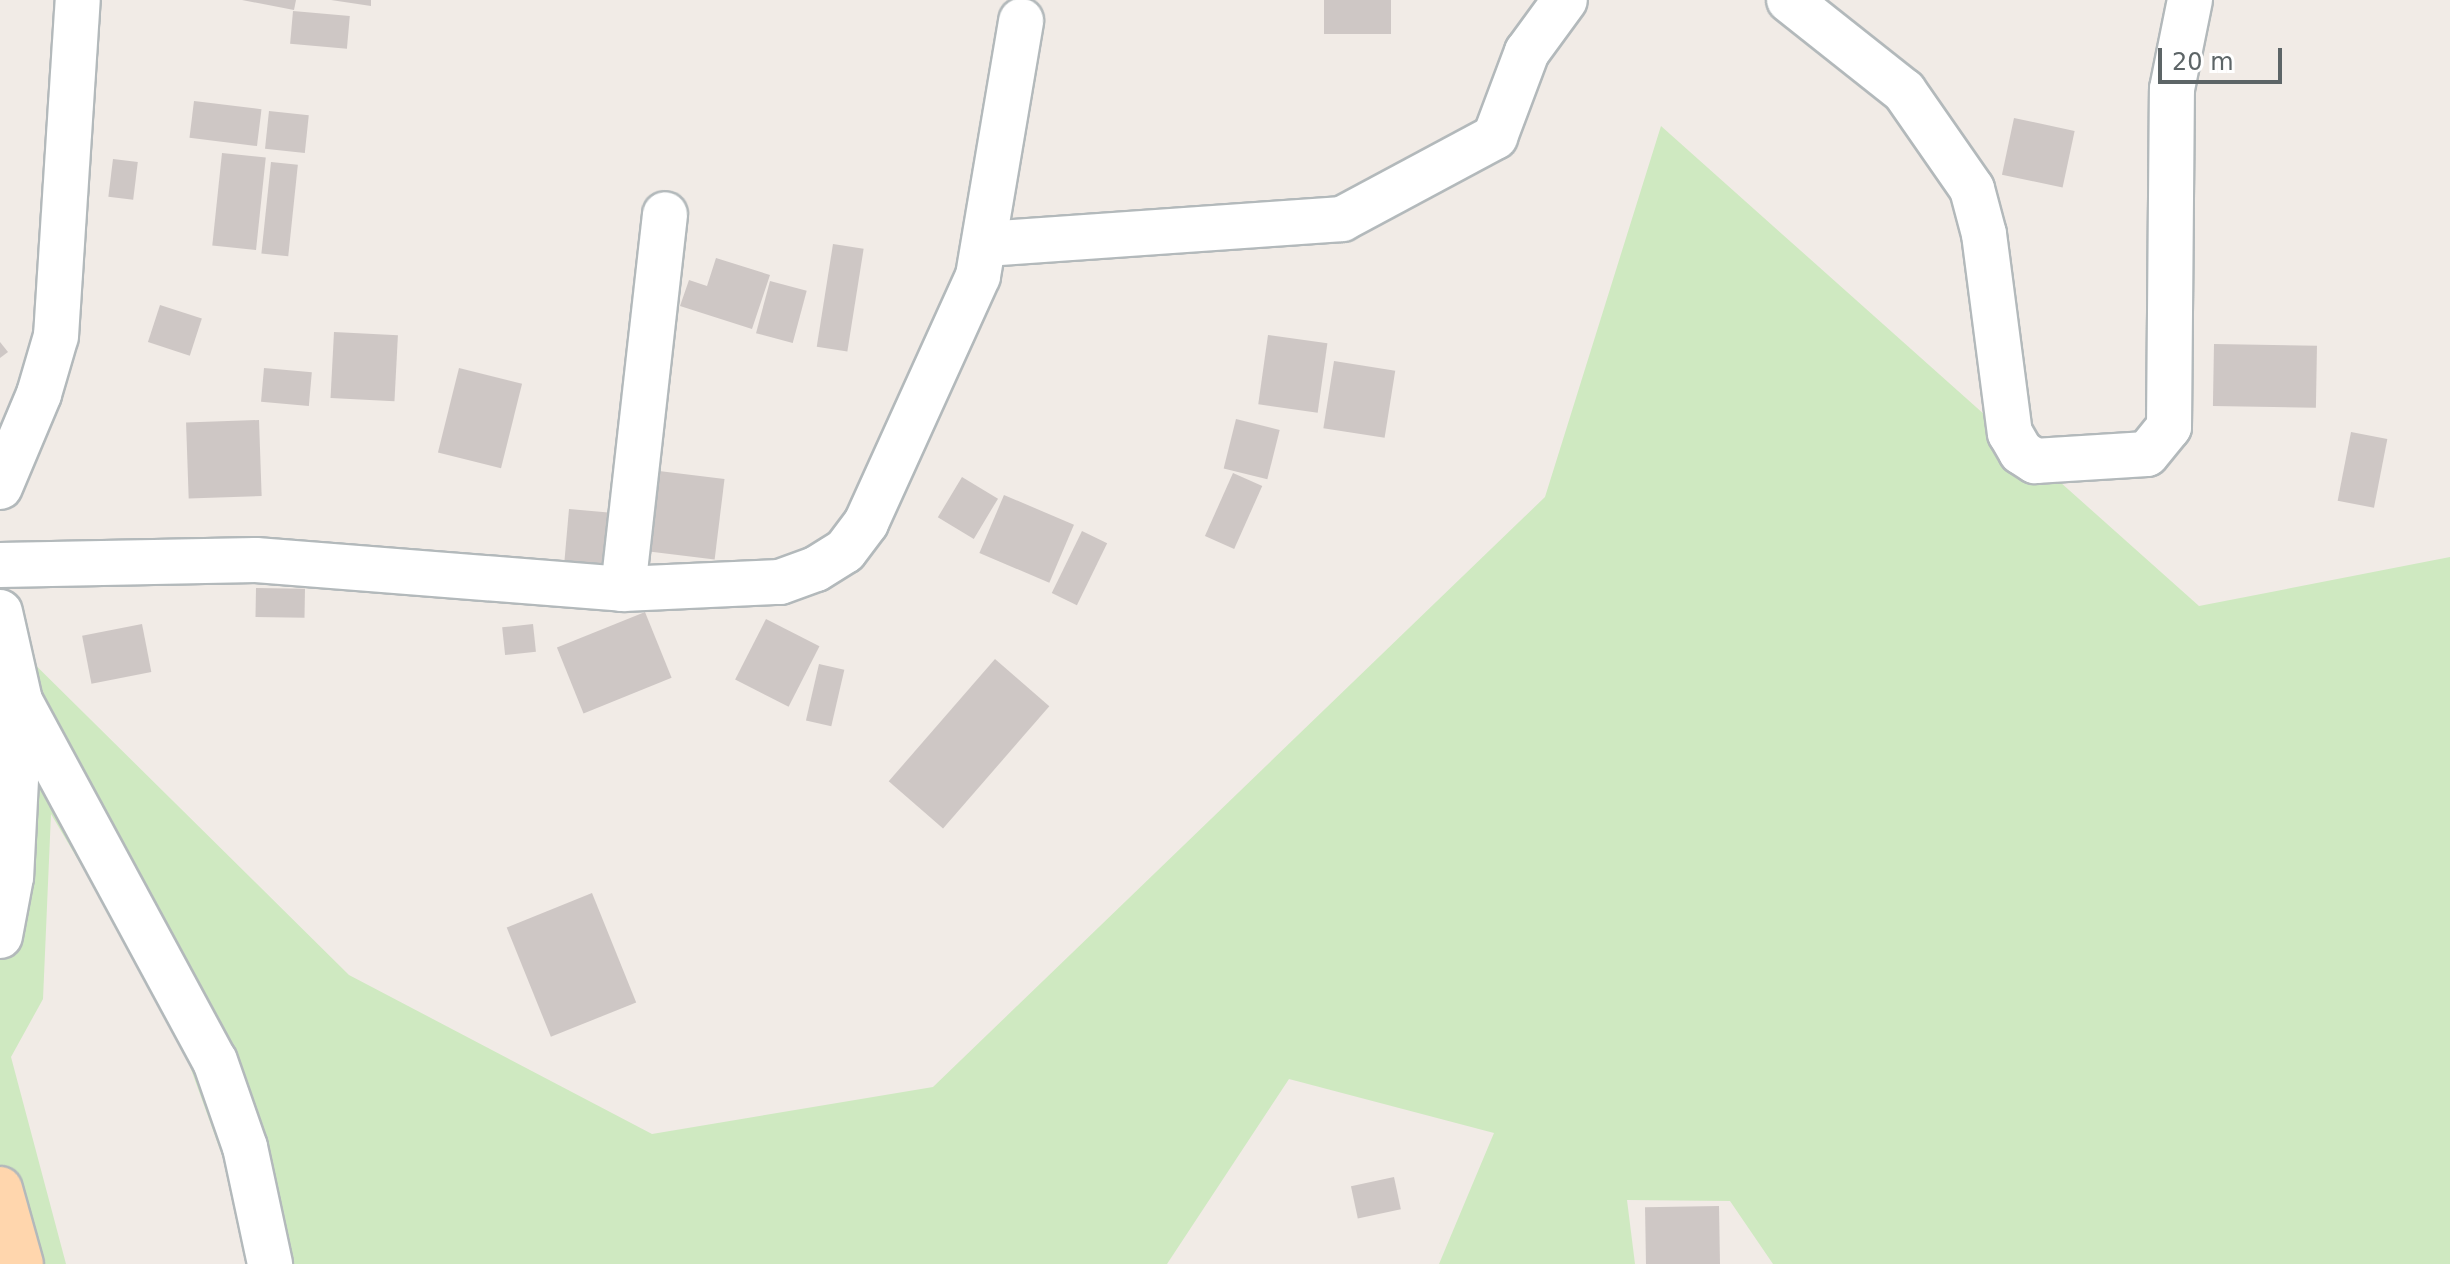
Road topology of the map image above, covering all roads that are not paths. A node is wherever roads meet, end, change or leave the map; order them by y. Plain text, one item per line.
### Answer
1 (78, 0) edge
2 (1565, 0) edge
3 (1789, 0) edge
4 (2190, 0) edge
5 (1021, 21) dead end
6 (665, 214) dead end
7 (986, 244) junction
8 (0, 487) edge
9 (0, 565) edge
10 (623, 589) junction
11 (0, 612) edge
12 (20, 701) junction
13 (0, 936) edge
14 (0, 1189) edge
15 (21, 1264) edge
16 (270, 1264) edge

1 - 8 street
2 - 7 street
3 - 4 street
5 - 7 street
6 - 10 street
7 - 10 street
9 - 10 street
11 - 12 street
12 - 13 street
12 - 16 street
14 - 15 main road

